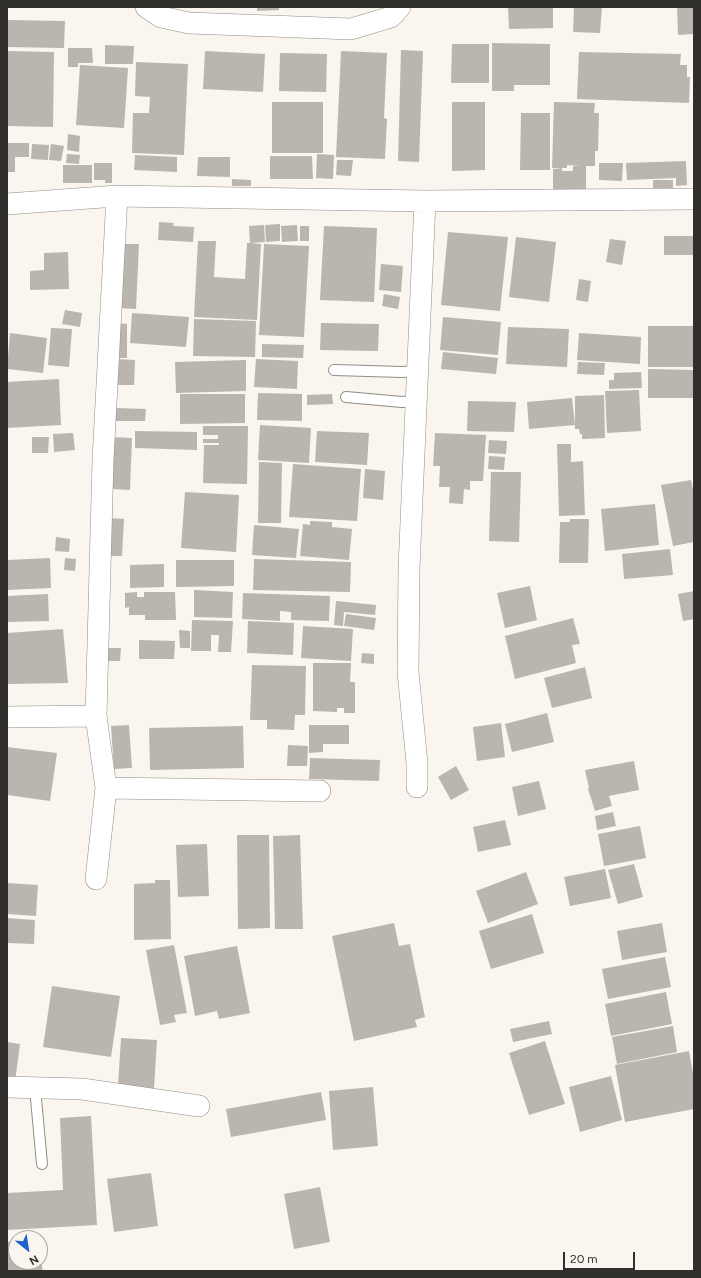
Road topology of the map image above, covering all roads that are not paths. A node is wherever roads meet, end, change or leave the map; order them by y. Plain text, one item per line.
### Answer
1 (146, 7) edge
2 (400, 7) edge
3 (117, 196) junction
4 (694, 199) edge
5 (425, 201) junction
6 (7, 204) edge
7 (334, 370) dead end
8 (417, 371) junction
9 (346, 397) dead end
10 (416, 401) junction
11 (96, 716) junction
12 (7, 717) edge
13 (417, 787) dead end
14 (106, 788) junction
15 (320, 791) dead end
16 (96, 879) dead end
17 (7, 1088) edge
18 (36, 1088) junction
19 (199, 1106) dead end
20 (42, 1164) dead end

1 - 2 street
3 - 5 street
3 - 6 street
3 - 11 street
4 - 5 street
5 - 8 street
7 - 8 lane
8 - 10 street
9 - 10 lane
10 - 13 street
11 - 12 street
11 - 14 street
14 - 15 street
14 - 16 street
17 - 18 street
18 - 19 street
18 - 20 lane

